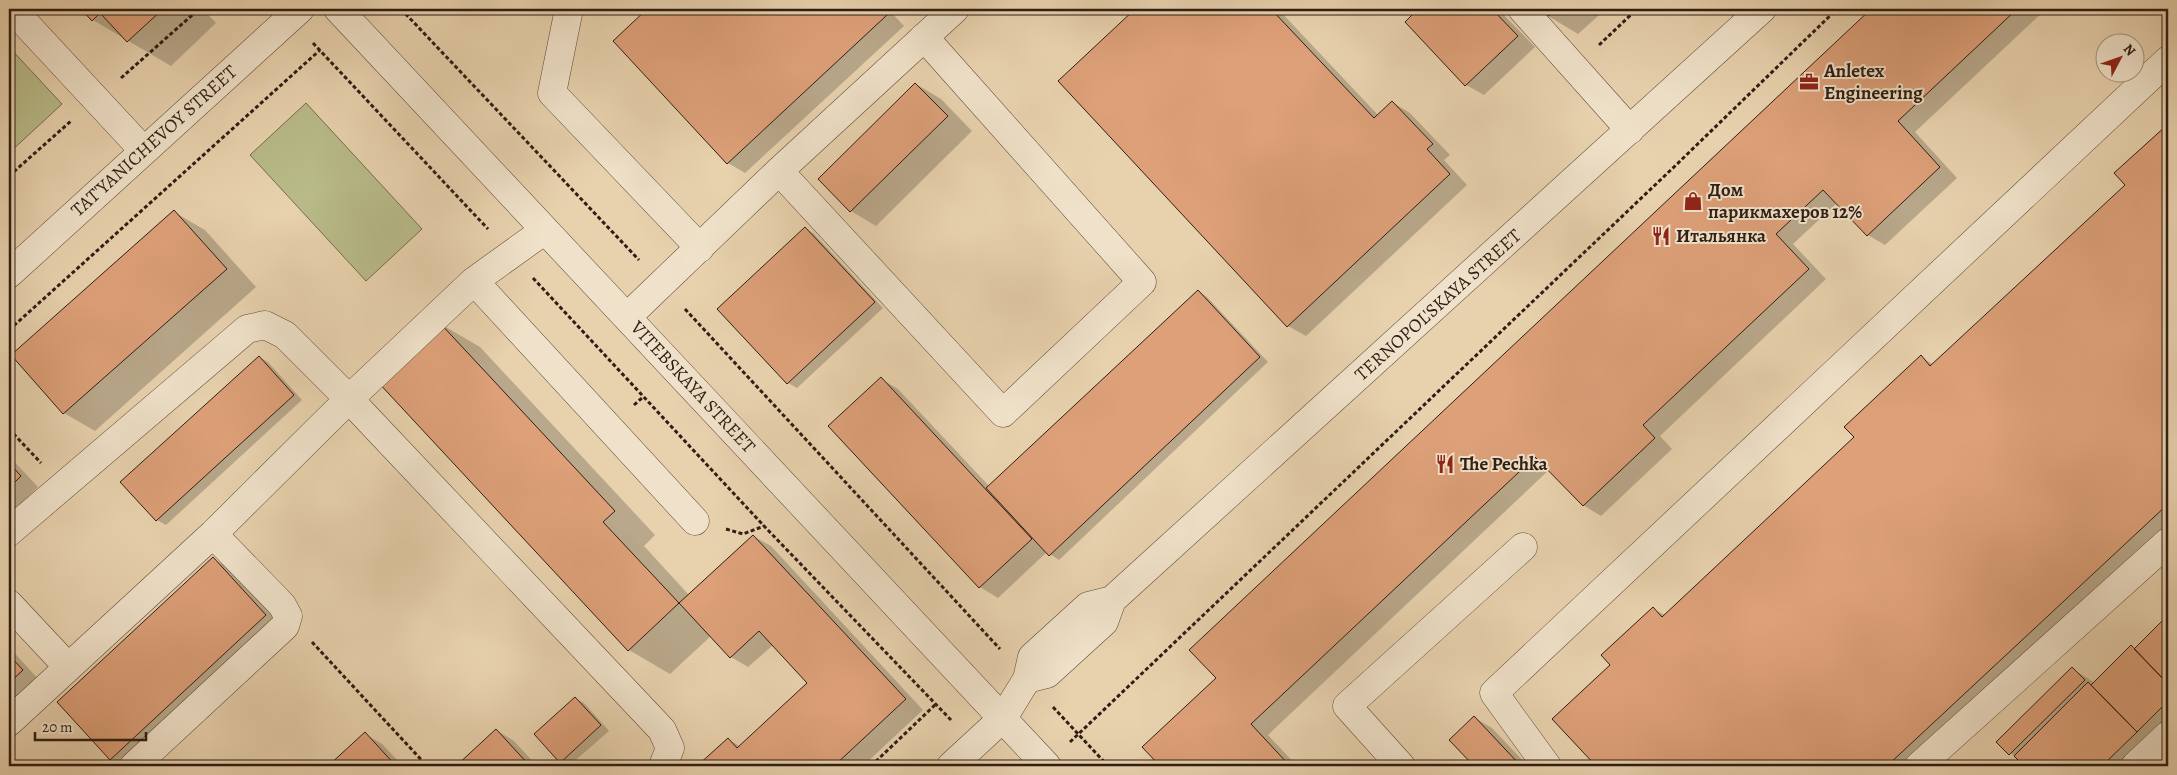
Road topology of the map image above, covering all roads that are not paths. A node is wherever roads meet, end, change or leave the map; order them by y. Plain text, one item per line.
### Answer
1 (12, 9) edge
2 (338, 9) edge
3 (569, 9) edge
4 (1522, 9) edge
5 (1762, 9) edge
6 (294, 14) edge
7 (935, 20) edge
8 (2168, 60) edge
9 (1630, 130) junction
10 (144, 151) junction
11 (779, 171) junction
12 (545, 230) junction
13 (700, 248) junction
14 (9, 274) edge
15 (474, 281) junction
16 (627, 317) junction
17 (349, 399) junction
18 (694, 521) dead end
19 (9, 532) edge
20 (213, 534) junction
21 (2168, 542) edge
22 (1523, 547) dead end
23 (9, 604) edge
24 (68, 666) junction
25 (1003, 718) junction
26 (9, 722) edge
27 (2168, 735) edge
28 (134, 766) edge
29 (663, 766) edge
30 (951, 766) edge
31 (1047, 766) edge
32 (1401, 766) edge
33 (1547, 766) edge
34 (1919, 766) edge
35 (2135, 766) edge

1 - 10 street
2 - 12 street, VITEBSKAYA STREET
3 - 13 street
4 - 9 street
5 - 9 street, TERNOPOL'SKAYA STREET
6 - 10 street, TAT'YANICHEVOY STREET
7 - 11 street
7 - 11 street
8 - 33 street
9 - 25 street, TERNOPOL'SKAYA STREET
10 - 14 street, TAT'YANICHEVOY STREET
11 - 13 street
12 - 15 street
12 - 16 street, VITEBSKAYA STREET
13 - 16 street
15 - 17 street
15 - 18 street
16 - 25 street, VITEBSKAYA STREET
17 - 19 street
17 - 20 street
17 - 29 street
20 - 24 street
20 - 28 street
21 - 34 street
22 - 32 street
23 - 24 street
24 - 26 street
25 - 30 street, TERNOPOL'SKAYA STREET
25 - 31 street, VITEBSKAYA STREET
27 - 35 street

